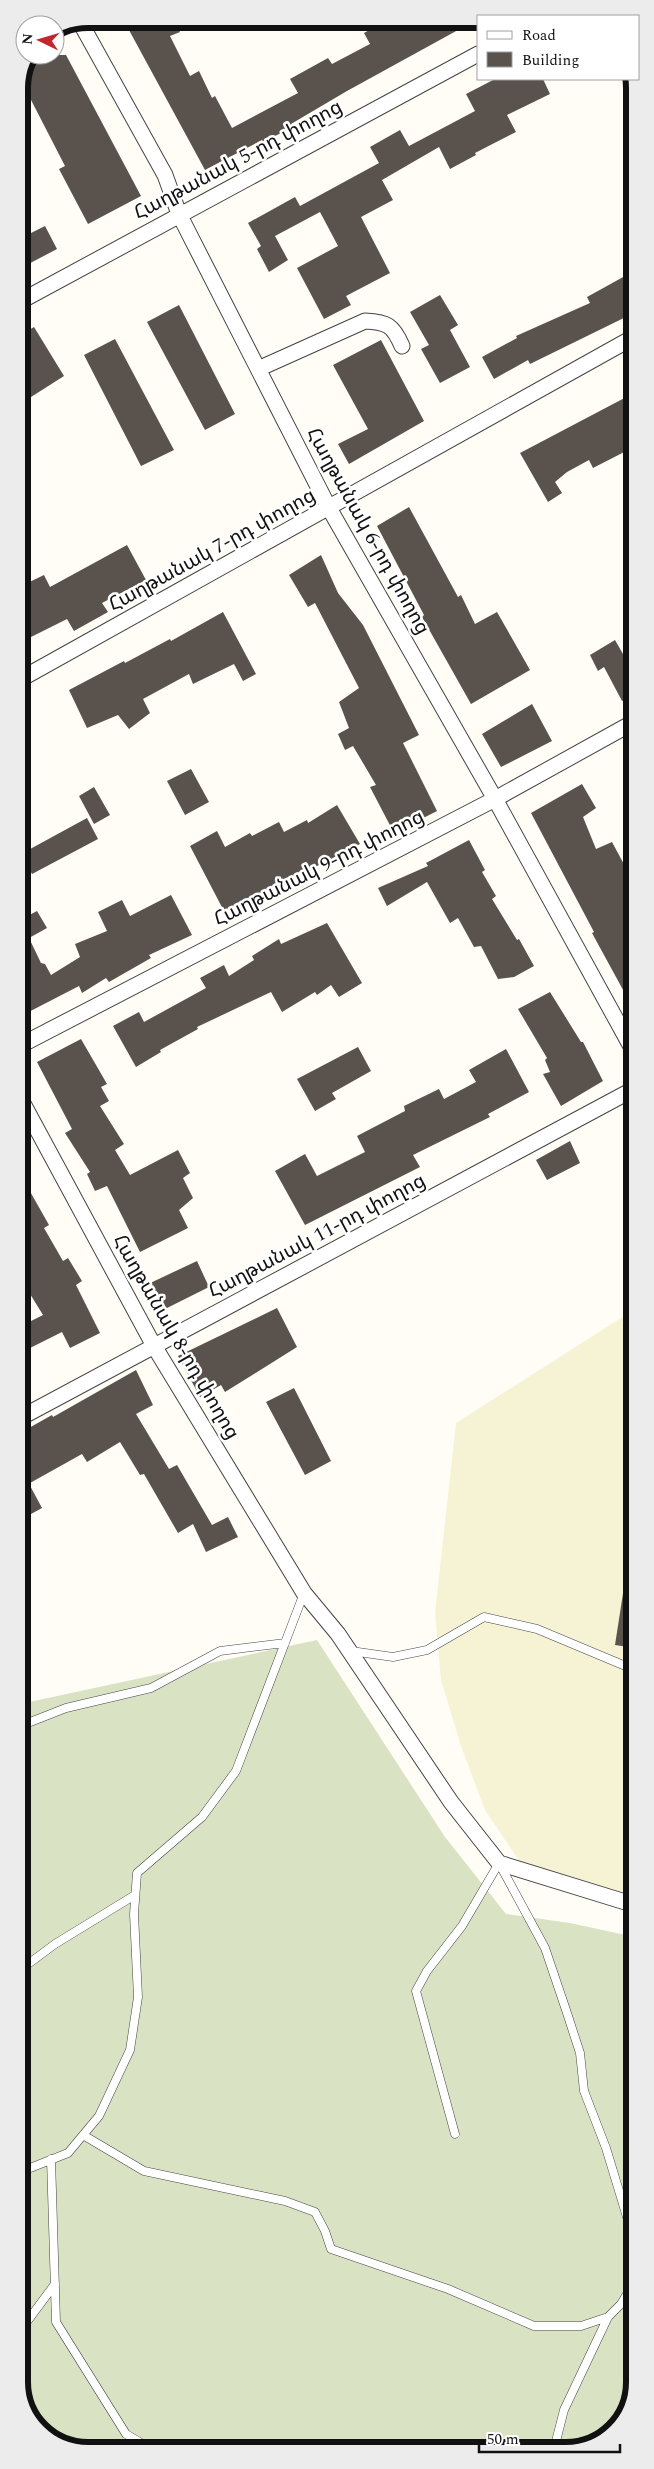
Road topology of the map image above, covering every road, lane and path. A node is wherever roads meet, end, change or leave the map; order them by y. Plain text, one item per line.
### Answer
1 (84, 28) edge
2 (477, 55) edge
3 (179, 214) junction
4 (28, 297) edge
5 (626, 341) edge
6 (402, 346) dead end
7 (258, 369) junction
8 (329, 508) junction
9 (28, 675) edge
10 (626, 726) edge
11 (495, 799) junction
12 (626, 1037) edge
13 (28, 1041) edge
14 (626, 1093) edge
15 (28, 1113) edge
16 (154, 1346) junction
17 (28, 1414) edge
18 (304, 1593) junction
19 (284, 1643) junction
20 (349, 1651) junction
21 (626, 1666) edge
22 (28, 1723) edge
23 (499, 1863) junction
24 (135, 1895) junction
25 (626, 1901) edge
26 (28, 1964) edge
27 (455, 2134) dead end
28 (83, 2135) junction
29 (51, 2159) junction
30 (28, 2169) edge
31 (626, 2214) edge
32 (55, 2284) junction
33 (626, 2295) edge
34 (608, 2317) junction
35 (28, 2320) edge
36 (138, 2441) edge
37 (556, 2442) edge

1 - 3 street, Հաղթանակ 6-րդ փողոց
2 - 3 street, Հաղթանակ 5-րդ փողոց
3 - 4 street, Հաղթանակ 5-րդ փողոց
3 - 7 street, Հաղթանակ 6-րդ փողոց
5 - 8 street, Հաղթանակ 7-րդ փողոց
6 - 7 street
7 - 8 street, Հաղթանակ 6-րդ փողոց
8 - 9 street, Հաղթանակ 7-րդ փողոց
8 - 11 street, Հաղթանակ 6-րդ փողոց
10 - 11 street, Հաղթանակ 9-րդ փողոց
11 - 12 street, Հաղթանակ 6-րդ փողոց
11 - 13 street, Հաղթանակ 9-րդ փողոց
14 - 16 street, Հաղթանակ 11-րդ փողոց
15 - 16 street, Հաղթանակ 8-րդ փողոց
16 - 17 street, Հաղթանակ 11-րդ փողոց
16 - 18 street, Հաղթանակ 8-րդ փողոց
18 - 19 lane
18 - 20 street, Հաղթանակ 8-րդ փողոց
19 - 22 lane
19 - 24 lane
20 - 21 lane
20 - 23 street, Հաղթանակ 8-րդ փողոց
23 - 25 street
23 - 27 lane
23 - 31 lane
24 - 26 lane
24 - 28 lane
28 - 29 lane
28 - 34 lane
29 - 30 lane
29 - 32 lane
32 - 35 lane
32 - 36 lane
33 - 34 lane
34 - 37 lane

